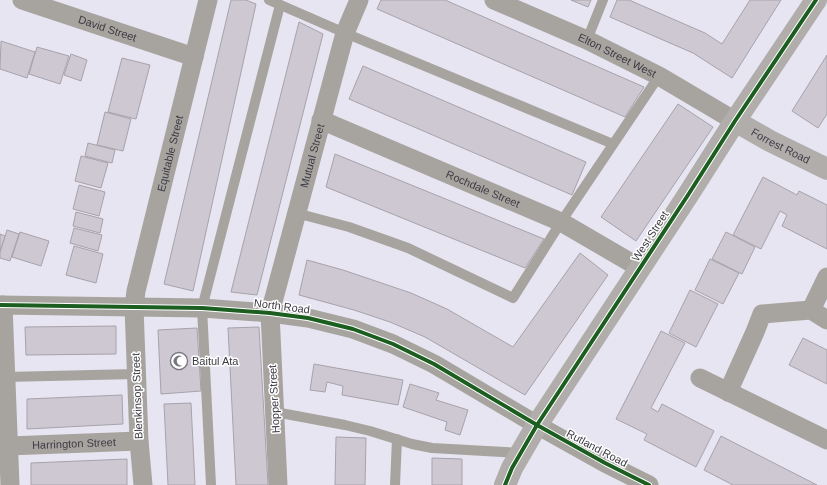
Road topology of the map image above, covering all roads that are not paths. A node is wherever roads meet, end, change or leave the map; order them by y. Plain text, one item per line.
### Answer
1 (22, 0) edge
2 (208, 0) edge
3 (269, 0) edge
4 (359, 0) edge
5 (494, 0) edge
6 (603, 0) edge
7 (816, 0) edge
8 (280, 4) junction
9 (345, 34) junction
10 (587, 40) junction
11 (194, 57) junction
12 (659, 76) junction
13 (321, 120) junction
14 (735, 121) junction
15 (613, 144) junction
16 (827, 169) edge
17 (296, 213) junction
18 (561, 222) junction
19 (640, 268) junction
20 (827, 277) edge
21 (1, 305) edge
22 (134, 308) junction
23 (202, 308) junction
24 (811, 310) junction
25 (270, 313) junction
26 (827, 320) edge
27 (136, 374) junction
28 (5, 376) junction
29 (700, 378) dead end
30 (728, 392) junction
31 (275, 412) junction
32 (537, 426) junction
33 (397, 439) junction
34 (827, 440) edge
35 (139, 441) junction
36 (8, 446) junction
37 (521, 453) junction
38 (10, 485) edge
39 (143, 485) edge
40 (211, 485) edge
41 (278, 485) edge
42 (395, 485) edge
43 (505, 485) edge
44 (649, 485) edge

1 - 11 street, David Street
2 - 11 street, Equitable Street
3 - 8 lane
4 - 9 street, Mutual Street
5 - 10 street, Elton Street West
6 - 10 lane
7 - 14 street, West Street
8 - 9 lane
8 - 23 lane
9 - 13 street, Mutual Street
9 - 15 lane
10 - 12 street, Elton Street West
11 - 22 street, Equitable Street
12 - 14 street, Elton Street West
12 - 15 lane
13 - 17 street, Mutual Street
13 - 18 street, Rochdale Street
14 - 16 street, Forrest Road
14 - 19 street, West Street
15 - 18 lane
17 - 18 lane
17 - 25 street, Mutual Street
18 - 19 street, Rochdale Street
19 - 32 street, West Street
20 - 24 street
21 - 22 street, North Road
21 - 28 street
22 - 23 street, North Road
22 - 27 street, Blenkinsop Street
23 - 25 street, North Road
23 - 40 lane
24 - 26 street
24 - 30 street
25 - 31 street, Hopper Street
25 - 32 street, North Road
27 - 28 lane
27 - 35 street, Blenkinsop Street
28 - 36 street
29 - 30 street
30 - 34 street
31 - 33 lane
31 - 41 street, Hopper Street
32 - 37 street, West Street
32 - 44 street, Rutland Road
33 - 37 lane
33 - 42 lane
35 - 36 street, Harrington Street
35 - 39 street, Blenkinsop Street
36 - 38 street
37 - 43 street, West Street

